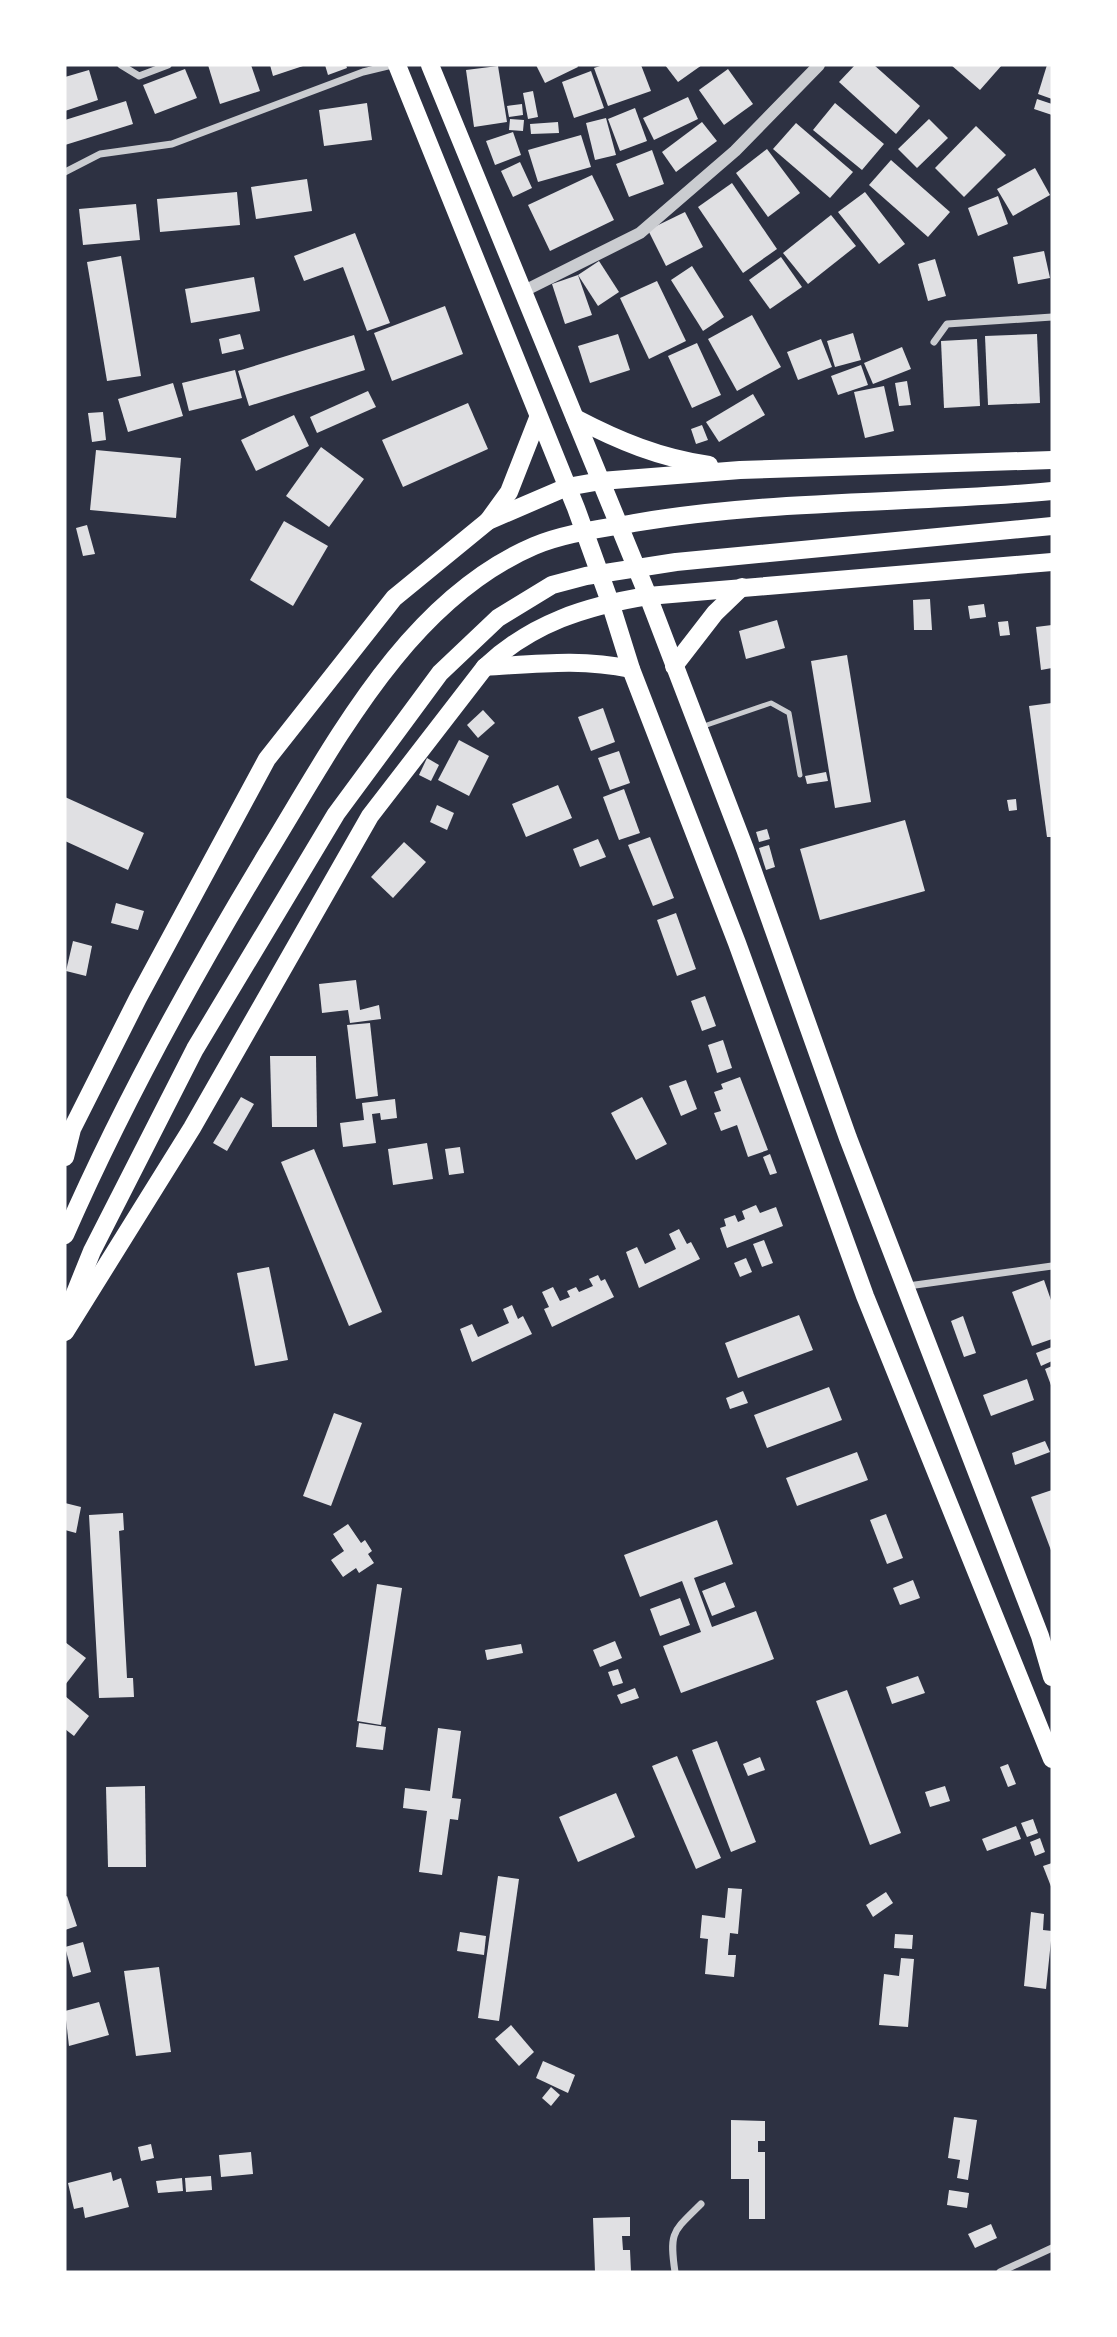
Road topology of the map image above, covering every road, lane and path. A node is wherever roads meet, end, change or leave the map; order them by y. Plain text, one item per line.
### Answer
1 (121, 65) edge
2 (168, 65) edge
3 (392, 65) edge
4 (397, 65) edge
5 (430, 65) edge
6 (819, 65) edge
7 (65, 172) edge
8 (524, 291) junction
9 (1052, 317) edge
10 (934, 342) dead end
11 (538, 418) junction
12 (575, 418) junction
13 (1052, 460) edge
14 (740, 470) junction
15 (601, 481) junction
16 (567, 487) junction
17 (1052, 491) edge
18 (488, 521) junction
19 (1052, 526) edge
20 (1052, 562) edge
21 (742, 587) junction
22 (648, 596) junction
23 (610, 602) junction
24 (674, 666) junction
25 (485, 667) junction
26 (631, 669) junction
27 (698, 728) junction
28 (800, 775) dead end
29 (65, 1157) edge
30 (65, 1235) edge
31 (1052, 1266) edge
32 (907, 1286) junction
33 (65, 1318) edge
34 (65, 1332) edge
35 (1052, 1676) edge
36 (1052, 1759) edge
37 (701, 2204) dead end
38 (1052, 2248) edge
39 (675, 2272) edge
40 (1000, 2272) edge

1 - 2 street
3 - 7 street
4 - 11 main road
5 - 8 main road
6 - 8 street
8 - 12 main road
9 - 10 street
11 - 16 main road
11 - 18 main road
12 - 14 main road
12 - 15 main road
13 - 14 main road
14 - 15 main road
15 - 16 main road
15 - 22 main road
16 - 18 main road
16 - 23 main road
17 - 30 main road
18 - 29 main road
19 - 33 main road
20 - 21 main road
21 - 22 main road
21 - 24 main road
22 - 23 main road
22 - 24 main road
23 - 25 main road
23 - 26 main road
24 - 27 main road
25 - 26 main road
25 - 34 main road
26 - 36 main road
27 - 28 lane
27 - 32 main road
31 - 32 street
32 - 35 main road
37 - 39 street
38 - 40 street

